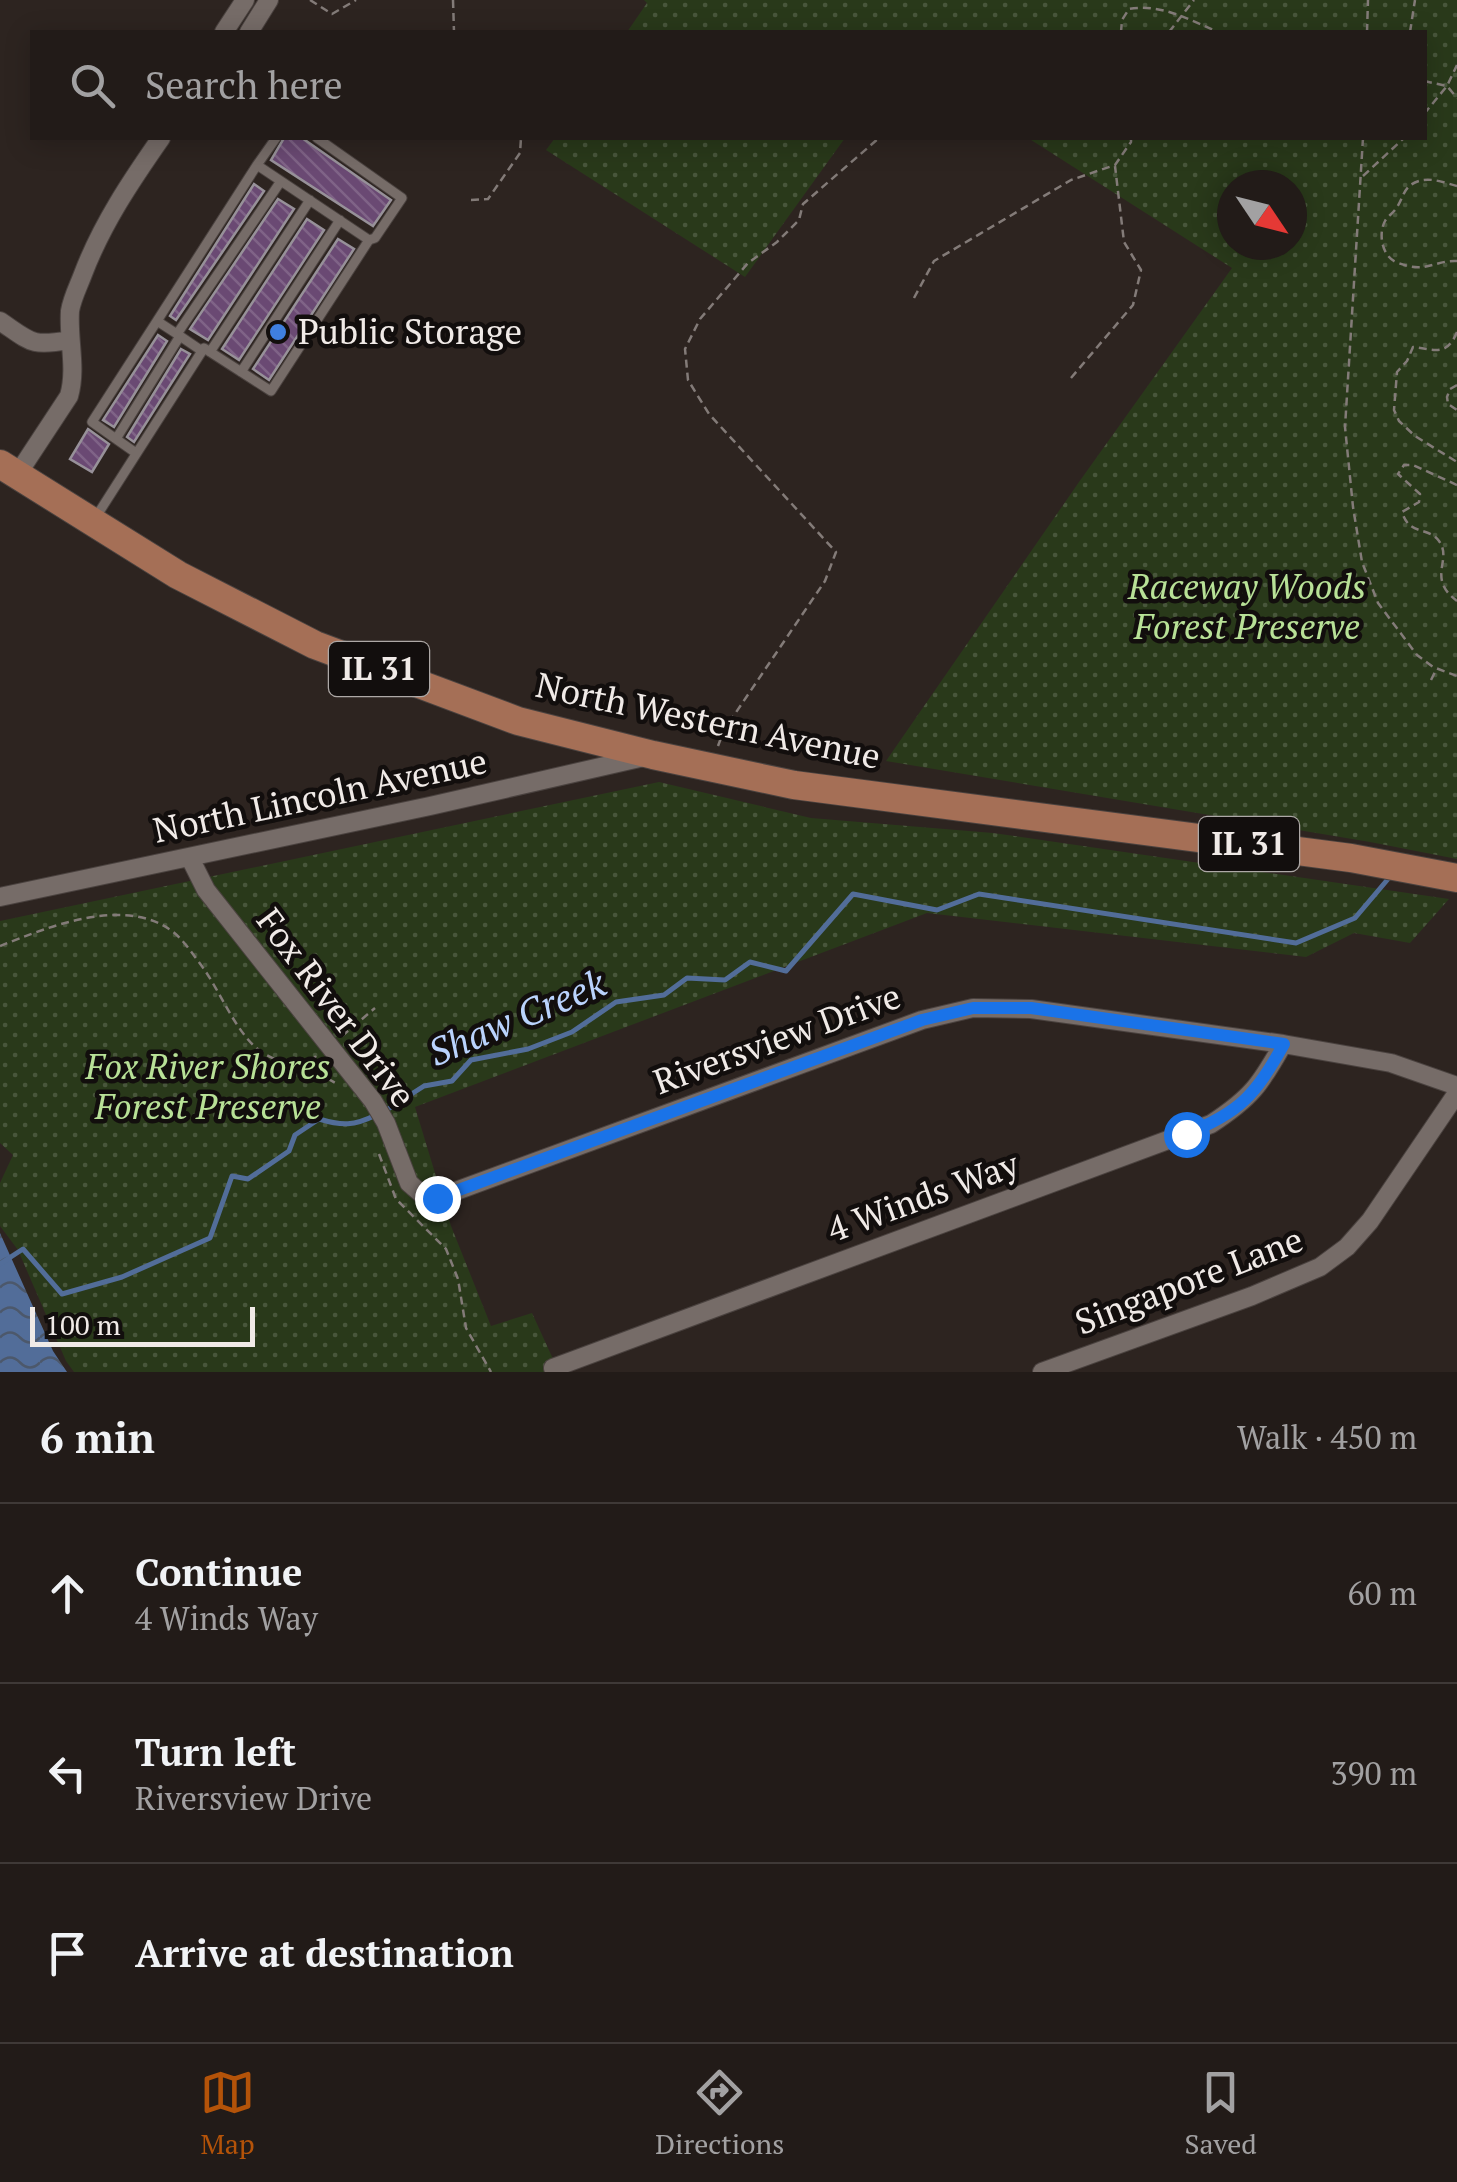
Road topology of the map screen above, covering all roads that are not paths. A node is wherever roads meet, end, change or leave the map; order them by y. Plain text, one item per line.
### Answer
1 (245, 0) edge
2 (269, 0) edge
3 (225, 30) edge
4 (250, 30) edge
5 (160, 140) edge
6 (275, 140) edge
7 (320, 140) edge
8 (258, 165) junction
9 (281, 181) junction
10 (310, 200) junction
11 (340, 220) junction
12 (369, 240) junction
13 (0, 321) edge
14 (157, 321) junction
15 (179, 335) junction
16 (69, 340) junction
17 (206, 351) junction
18 (242, 372) junction
19 (116, 439) junction
20 (136, 454) junction
21 (8, 470) edge
22 (92, 522) junction
23 (653, 755) junction
24 (190, 858) junction
25 (1457, 878) edge
26 (0, 897) edge
27 (1284, 1044) junction
28 (1457, 1090) edge
29 (425, 1197) joint
30 (553, 1368) dead end
31 (1042, 1372) edge

1 - 3 street
2 - 4 street
5 - 16 street
6 - 8 lane
7 - 12 lane
8 - 9 lane
8 - 14 lane
9 - 10 lane
9 - 15 lane
10 - 11 lane
10 - 17 lane
11 - 12 lane
11 - 18 lane
12 - 18 lane
13 - 16 street
14 - 15 lane
14 - 19 lane
15 - 17 lane
15 - 19 lane
16 - 21 street
17 - 18 lane
17 - 20 lane
19 - 20 lane
20 - 22 lane
21 - 22 main road, North Western Avenue / IL 31
22 - 23 main road, North Western Avenue / IL 31
23 - 24 street, North Lincoln Avenue
23 - 25 main road, North Western Avenue / IL 31
24 - 26 street, North Lincoln Avenue
24 - 29 street, Fox River Drive
27 - 28 street, Riversview Drive
27 - 29 street, Riversview Drive
27 - 30 street, 4 Winds Way
28 - 31 street, Singapore Lane

